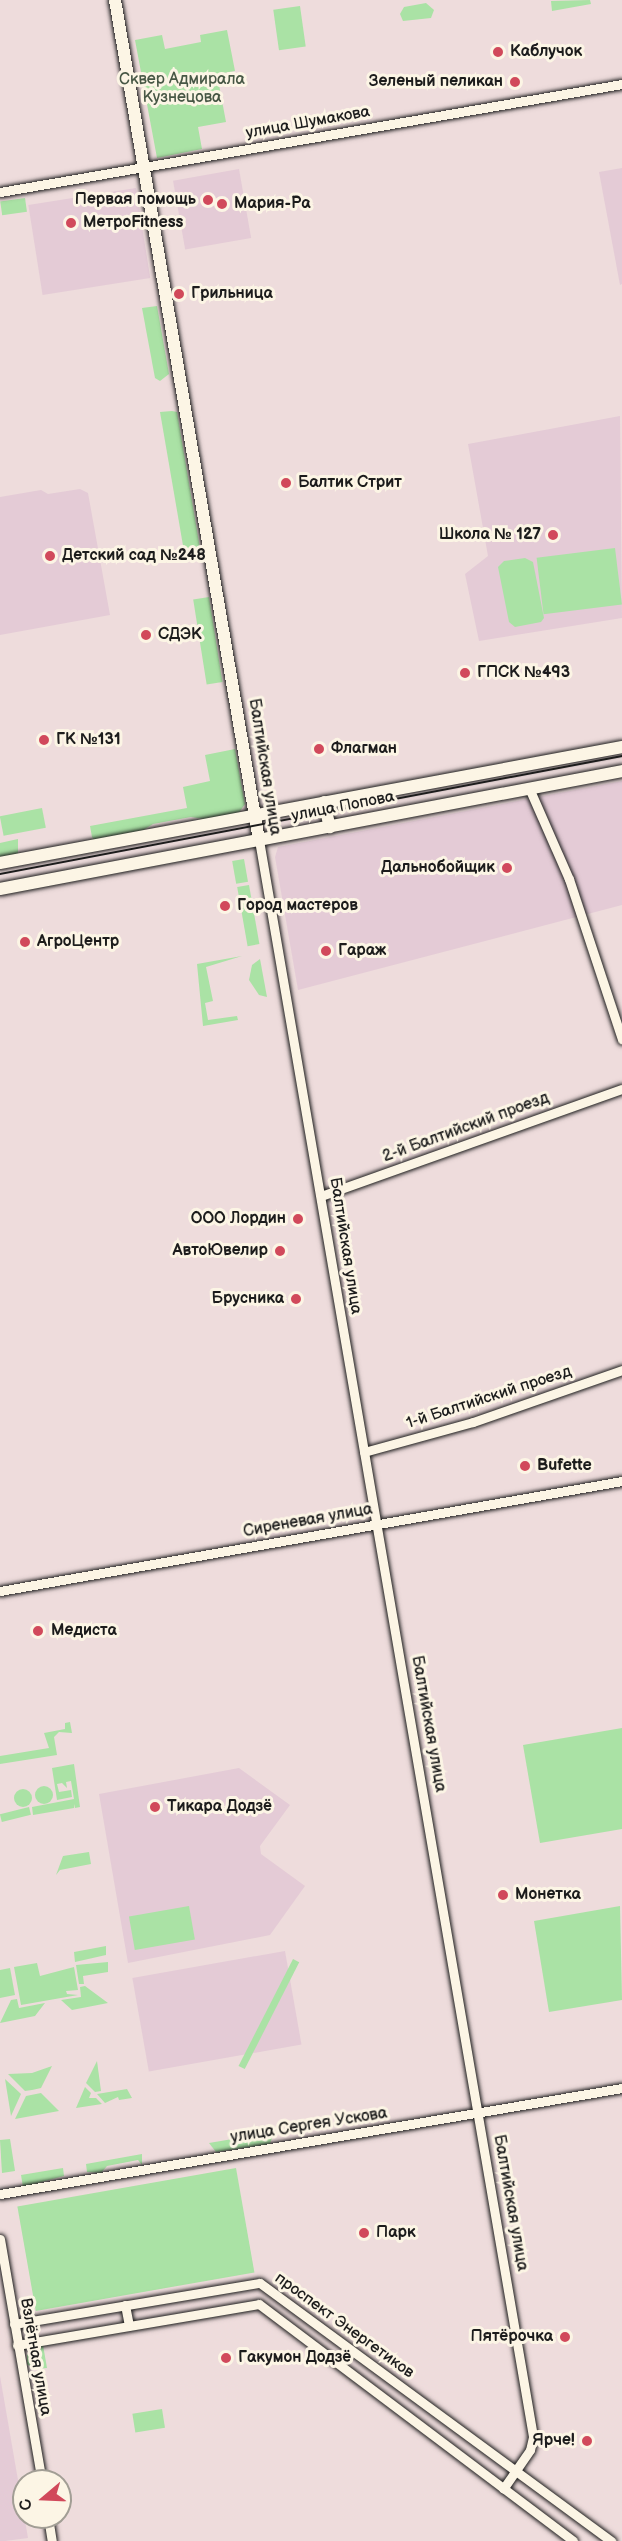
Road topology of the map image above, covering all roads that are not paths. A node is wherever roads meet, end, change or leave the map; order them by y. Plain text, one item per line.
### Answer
1 (115, 0) edge
2 (622, 84) edge
3 (144, 167) junction
4 (0, 192) edge
5 (622, 747) edge
6 (622, 771) edge
7 (529, 788) junction
8 (324, 802) junction
9 (255, 815) junction
10 (330, 826) junction
11 (259, 840) junction
12 (0, 863) edge
13 (0, 889) edge
14 (622, 1040) edge
15 (622, 1089) edge
16 (321, 1196) junction
17 (622, 1370) edge
18 (364, 1452) junction
19 (622, 1481) edge
20 (376, 1524) junction
21 (0, 1591) edge
22 (622, 2088) edge
23 (478, 2112) junction
24 (0, 2194) edge
25 (0, 2239) edge
26 (125, 2305) junction
27 (14, 2324) junction
28 (129, 2326) junction
29 (17, 2345) junction
30 (40, 2469) edge
31 (516, 2471) junction
32 (503, 2488) junction
33 (573, 2541) edge
34 (611, 2541) edge

1 - 3 main road, Балтийская улица
2 - 3 street, улица Шумакова
3 - 4 street, улица Шумакова
3 - 9 main road, Балтийская улица
5 - 8 main road, улица Попова
6 - 7 main road, улица Попова
7 - 10 main road, улица Попова
7 - 14 street
8 - 9 main road, улица Попова
8 - 10 main road
9 - 11 main road, Балтийская улица
9 - 12 main road, улица Попова
10 - 11 main road, улица Попова
11 - 13 main road, улица Попова
11 - 16 street, Балтийская улица
15 - 16 street, 2-й Балтийский проезд
16 - 18 street, Балтийская улица
17 - 18 street, 1-й Балтийский проезд
18 - 20 street, Балтийская улица
19 - 20 street, Сиреневая улица
20 - 21 street, Сиреневая улица
20 - 23 street, Балтийская улица
22 - 23 street, улица Сергея Ускова
23 - 24 street, улица Сергея Ускова
23 - 31 street, Балтийская улица
25 - 27 street, Взлётная улица
26 - 27 street, проспект Энергетиков
26 - 28 street
26 - 31 street, проспект Энергетиков
27 - 29 street, Взлётная улица
28 - 29 street, проспект Энергетиков
28 - 32 street, проспект Энергетиков
29 - 30 street, Взлётная улица
31 - 32 street, Балтийская улица
31 - 34 street, проспект Энергетиков
32 - 33 street, проспект Энергетиков

